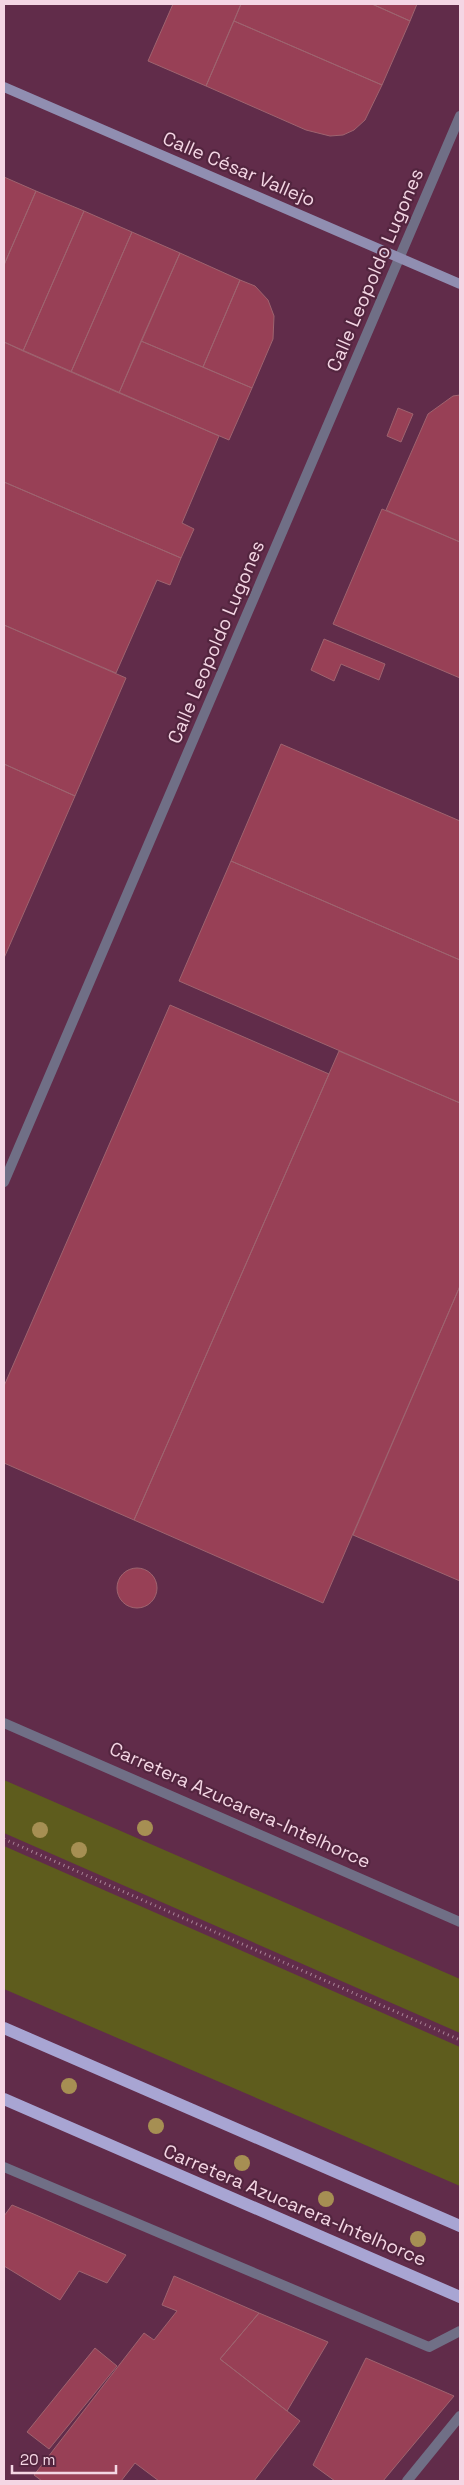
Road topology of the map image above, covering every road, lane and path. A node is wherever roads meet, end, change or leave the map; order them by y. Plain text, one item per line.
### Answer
1 (4, 87) edge
2 (460, 116) edge
3 (400, 257) junction
4 (460, 284) edge
5 (4, 1182) edge
6 (4, 1722) edge
7 (4, 1839) edge
8 (460, 1922) edge
9 (4, 2028) edge
10 (460, 2040) edge
11 (4, 2099) edge
12 (4, 2168) edge
13 (460, 2226) edge
14 (460, 2297) edge
15 (460, 2331) edge
16 (460, 2416) edge
17 (407, 2481) edge

1 - 3 street, Calle César Vallejo
2 - 3 street, Calle Leopoldo Lugones
3 - 4 street, Calle César Vallejo
3 - 5 street, Calle Leopoldo Lugones
6 - 8 street, Carretera Azucarera-Intelhorce
7 - 10 path
9 - 13 main road
11 - 14 main road, Carretera Azucarera-Intelhorce
12 - 15 street
16 - 17 street

